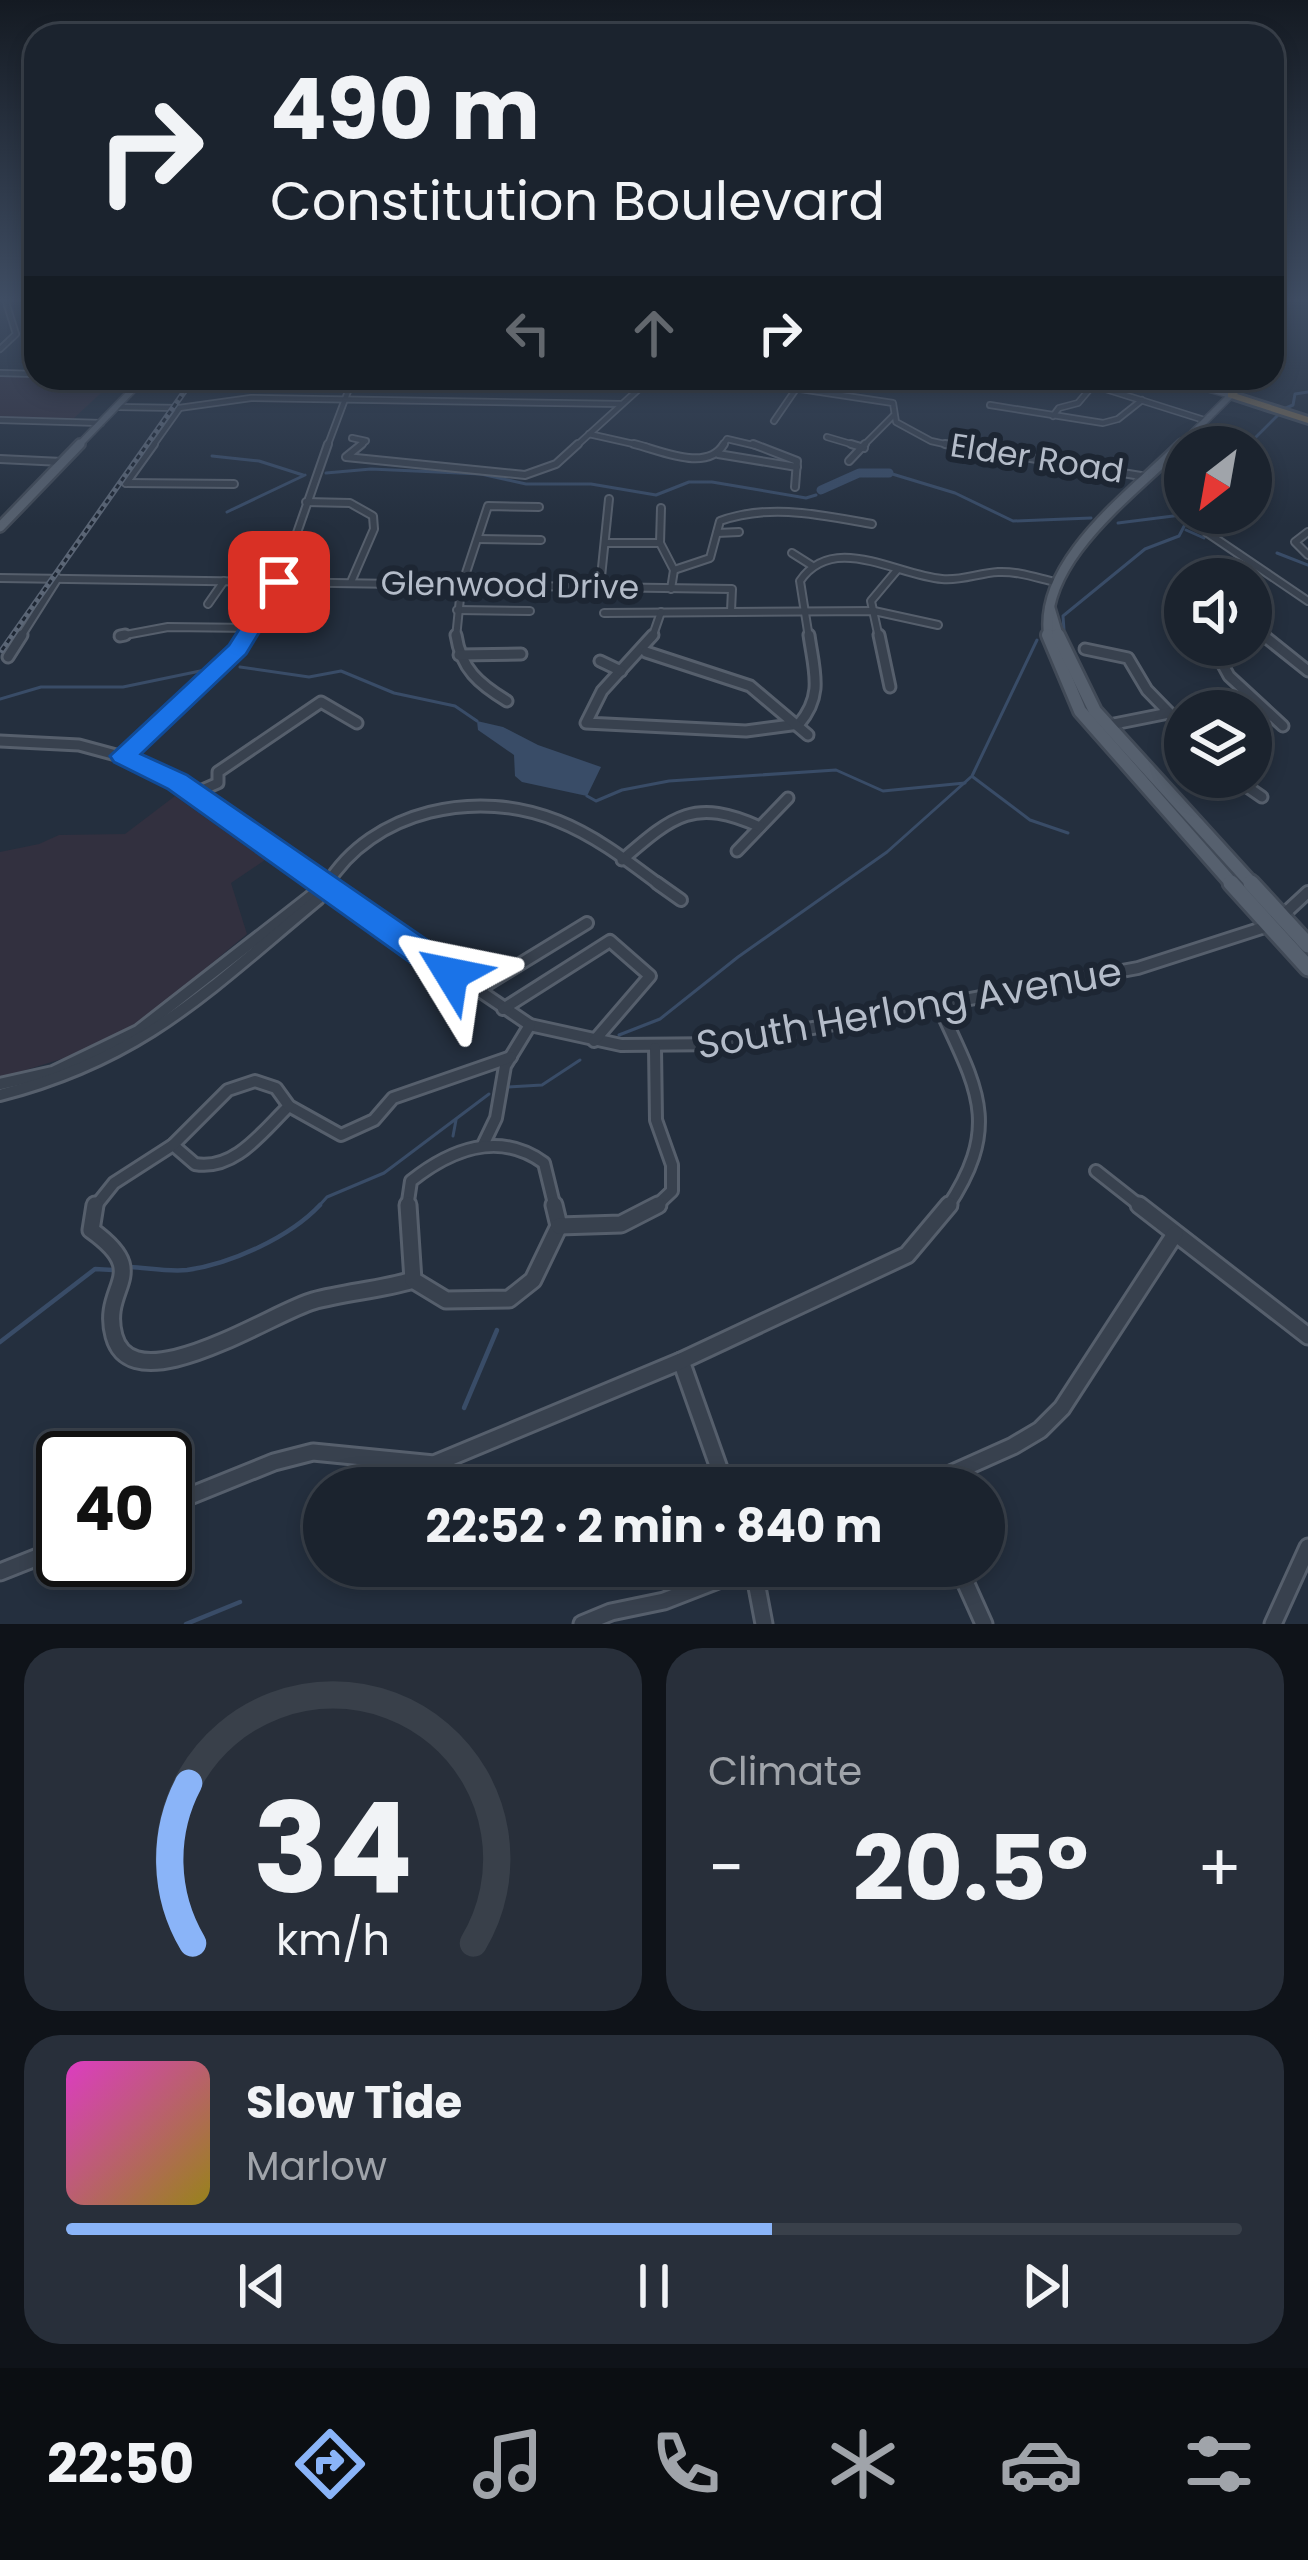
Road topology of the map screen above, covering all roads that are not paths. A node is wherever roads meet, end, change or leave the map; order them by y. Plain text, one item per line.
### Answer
1 (132, 390) edge
2 (348, 390) edge
3 (637, 390) edge
4 (795, 390) edge
5 (809, 390) edge
6 (1089, 390) edge
7 (1107, 390) edge
8 (1216, 390) edge
9 (1235, 390) edge
10 (1231, 394) junction
11 (344, 399) junction
12 (1142, 400) junction
13 (621, 404) junction
14 (991, 405) dead end
15 (117, 406) junction
16 (179, 408) junction
17 (893, 416) junction
18 (1053, 416) junction
19 (0, 420) edge
20 (1204, 420) junction
21 (1308, 420) edge
22 (774, 421) dead end
23 (101, 423) junction
24 (589, 434) junction
25 (827, 436) dead end
26 (352, 438) dead end
27 (762, 446) junction
28 (864, 448) junction
29 (718, 454) junction
30 (755, 458) junction
31 (0, 459) edge
32 (849, 461) dead end
33 (62, 462) junction
34 (796, 464) junction
35 (1147, 477) junction
36 (234, 484) dead end
37 (795, 487) dead end
38 (609, 499) dead end
39 (306, 502) junction
40 (539, 507) dead end
41 (722, 507) dead end
42 (661, 508) dead end
43 (733, 515) junction
44 (4, 518) edge
45 (872, 524) dead end
46 (0, 527) edge
47 (739, 532) dead end
48 (1308, 532) edge
49 (716, 533) junction
50 (1209, 534) edge
51 (478, 539) junction
52 (541, 540) dead end
53 (605, 542) junction
54 (660, 543) junction
55 (792, 553) dead end
56 (1308, 555) edge
57 (811, 565) junction
58 (674, 570) junction
59 (897, 570) junction
60 (0, 578) edge
61 (58, 578) junction
62 (224, 580) junction
63 (279, 582) junction
64 (351, 582) junction
65 (1055, 582) junction
66 (465, 584) junction
67 (600, 587) junction
68 (671, 589) junction
69 (1308, 602) edge
70 (208, 604) dead end
71 (457, 610) junction
72 (805, 610) junction
73 (530, 611) dead end
74 (731, 611) junction
75 (874, 611) junction
76 (661, 612) junction
77 (604, 613) dead end
78 (938, 625) dead end
79 (254, 628) junction
80 (120, 636) dead end
81 (1272, 644) edge
82 (1085, 649) dead end
83 (646, 652) junction
84 (521, 654) dead end
85 (459, 655) junction
86 (8, 657) dead end
87 (599, 661) dead end
88 (730, 661) dead end
89 (1224, 666) edge
90 (621, 671) junction
91 (1308, 671) edge
92 (717, 674) junction
93 (890, 687) dead end
94 (507, 701) dead end
95 (1164, 707) edge
96 (1164, 714) edge
97 (357, 723) dead end
98 (799, 724) junction
99 (1100, 726) junction
100 (1283, 726) dead end
101 (808, 735) dead end
102 (0, 741) edge
103 (123, 756) junction
104 (194, 794) junction
105 (788, 798) dead end
106 (760, 827) junction
107 (737, 850) dead end
108 (622, 860) junction
109 (324, 886) junction
110 (1308, 892) edge
111 (681, 900) dead end
112 (1275, 921) junction
113 (587, 923) dead end
114 (1308, 945) edge
115 (1308, 968) edge
116 (476, 991) junction
117 (938, 1004) junction
118 (503, 1009) junction
119 (530, 1025) junction
120 (594, 1041) junction
121 (656, 1048) junction
122 (511, 1057) junction
123 (0, 1084) edge
124 (0, 1095) edge
125 (289, 1106) junction
126 (173, 1145) junction
127 (482, 1145) junction
128 (1096, 1171) dead end
129 (559, 1226) junction
130 (1175, 1234) junction
131 (413, 1280) junction
132 (1308, 1336) edge
133 (681, 1361) junction
134 (719, 1467) edge
135 (963, 1467) edge
136 (192, 1495) edge
137 (1308, 1547) edge
138 (36, 1558) edge
139 (0, 1572) edge
140 (700, 1587) edge
141 (758, 1587) edge
142 (967, 1587) edge
143 (582, 1624) edge
144 (764, 1624) edge
145 (984, 1624) edge
146 (1273, 1624) edge

1 - 15 main road
2 - 11 street
3 - 13 street
4 - 22 street
5 - 17 street, Elder Road
6 - 18 street
7 - 12 street
8 - 10 main road
9 - 10 highway
10 - 20 main road
10 - 21 highway
11 - 13 street
11 - 16 street
11 - 39 street
12 - 18 street
12 - 20 street
13 - 24 street
14 - 18 street
15 - 16 street
15 - 23 main road
16 - 36 street
17 - 28 street
17 - 35 street, Elder Road
19 - 23 street
20 - 35 main road
23 - 33 main road
24 - 26 street
24 - 29 street
25 - 28 street
27 - 29 street
27 - 30 street
27 - 34 street
28 - 32 street
29 - 30 street
30 - 34 street
31 - 33 street
33 - 44 main road
34 - 37 street
35 - 65 main road
38 - 53 street
39 - 63 street
39 - 64 street
40 - 51 street
41 - 43 street
42 - 54 street
43 - 45 street
43 - 49 street
44 - 46 main road
47 - 49 street
48 - 56 street
49 - 58 street
50 - 69 street
51 - 52 street
51 - 66 street
53 - 54 street
53 - 67 street
54 - 58 street
55 - 57 street
57 - 59 street
57 - 72 street
58 - 68 street
59 - 65 street
59 - 75 street
60 - 61 street, Glenwood Drive
61 - 62 street, Glenwood Drive
61 - 86 street
62 - 63 street, Glenwood Drive
62 - 70 street
63 - 64 street, Glenwood Drive
63 - 79 street
64 - 66 street, Glenwood Drive
65 - 99 main road
66 - 67 street, Glenwood Drive
66 - 71 street
67 - 68 street, Glenwood Drive
68 - 74 street, Glenwood Drive
71 - 73 street
71 - 85 street
72 - 74 street
72 - 75 street
72 - 98 street
74 - 76 street
75 - 78 street
75 - 93 street
76 - 77 street
76 - 83 street
79 - 80 street
79 - 103 street
81 - 91 street
82 - 95 street
83 - 90 street
83 - 92 street
84 - 85 street
85 - 94 street
87 - 90 street
88 - 92 street
89 - 100 street
90 - 98 street
92 - 98 street
96 - 99 street
97 - 104 street
98 - 101 street
99 - 112 main road
102 - 103 street, South Herlong Avenue
103 - 104 street, South Herlong Avenue
104 - 109 street, South Herlong Avenue
105 - 106 street
106 - 107 street
106 - 108 street
108 - 109 street
108 - 111 street
109 - 116 street, South Herlong Avenue
109 - 123 street
109 - 124 street
110 - 112 street, South Herlong Avenue
112 - 114 main road
112 - 115 main road
112 - 117 street, South Herlong Avenue
113 - 116 street
116 - 118 street, South Herlong Avenue
117 - 121 street, South Herlong Avenue
117 - 133 street
118 - 119 street, South Herlong Avenue
118 - 120 street
119 - 120 street, South Herlong Avenue
119 - 122 street
120 - 121 street, South Herlong Avenue
121 - 129 street
122 - 125 street
122 - 127 street
125 - 126 street
125 - 126 street
126 - 131 street
127 - 129 street
127 - 131 street
128 - 130 street
129 - 131 street
130 - 132 street
130 - 135 street
133 - 134 street
133 - 136 street
137 - 146 street
138 - 139 street
140 - 143 street
141 - 144 street
142 - 145 street

